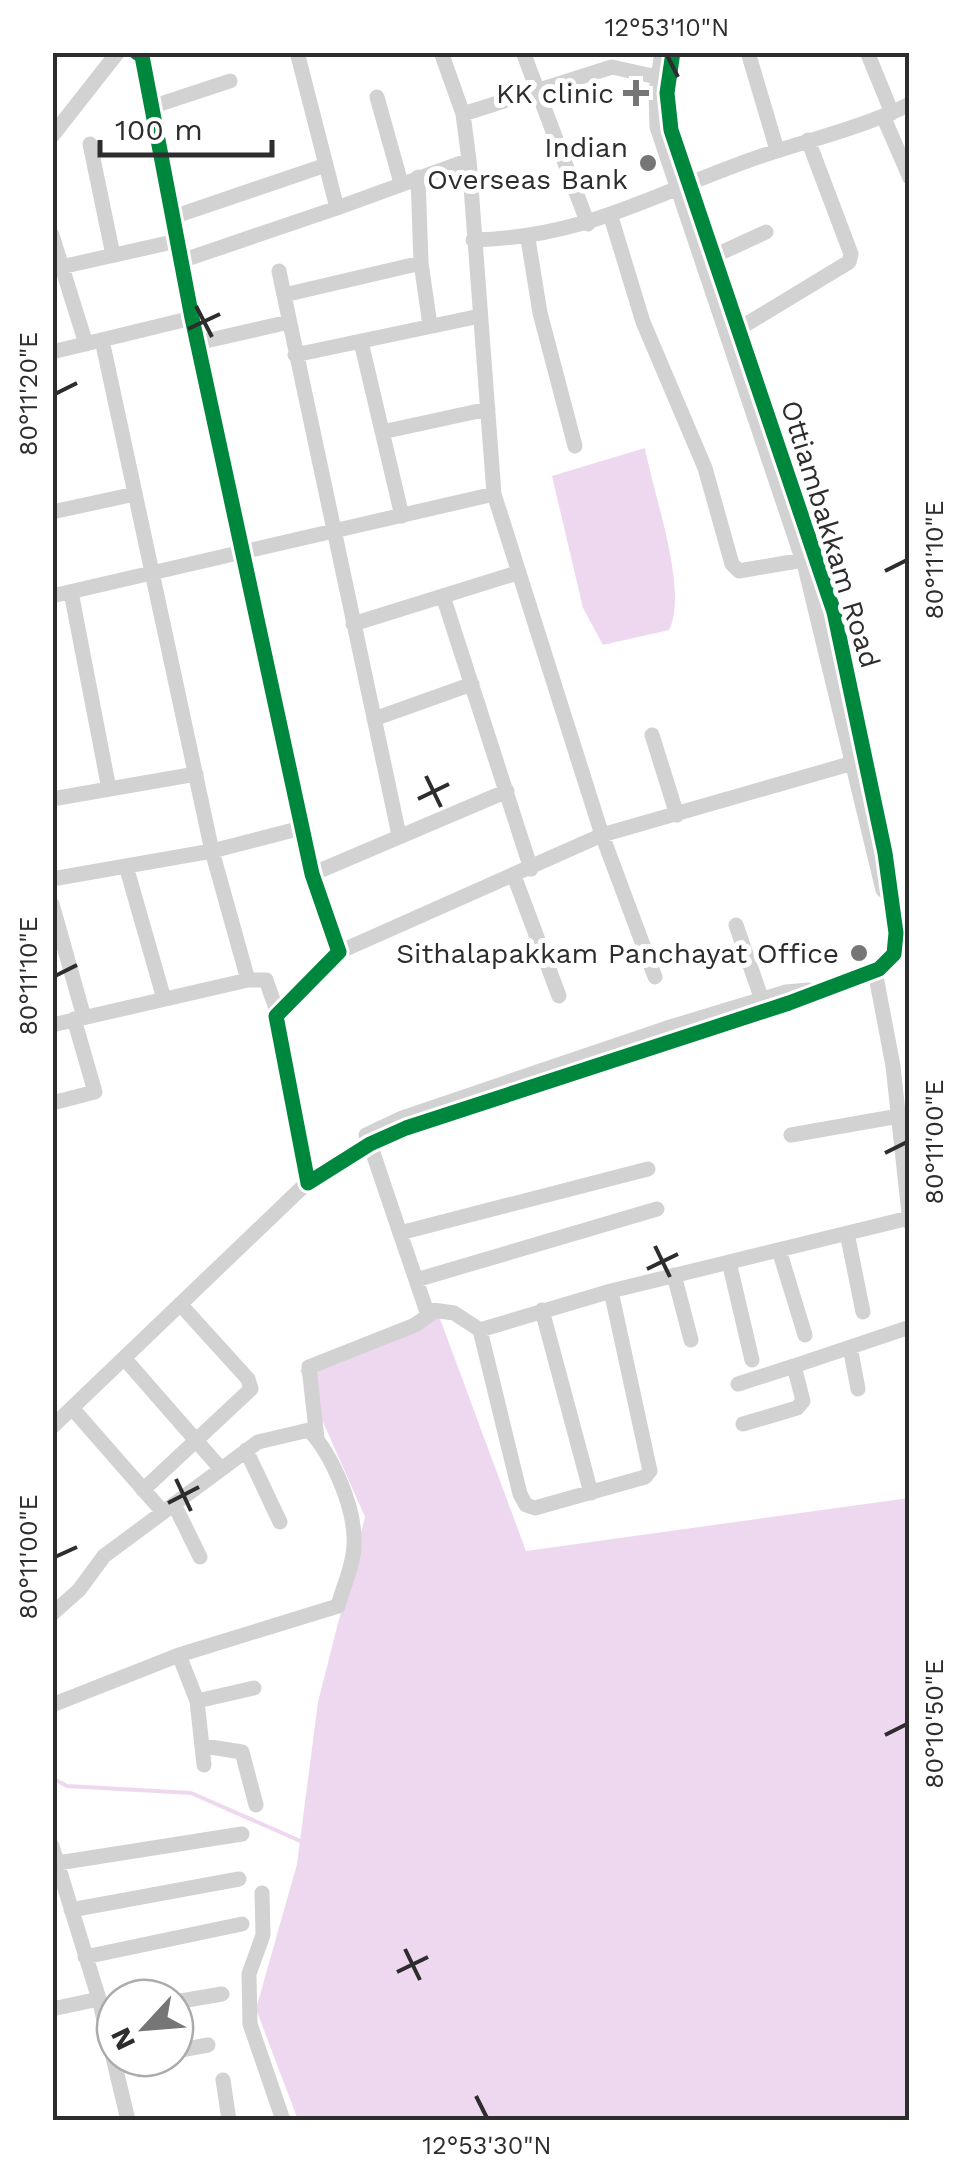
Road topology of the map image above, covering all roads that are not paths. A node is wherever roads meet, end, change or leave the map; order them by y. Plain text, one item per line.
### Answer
1 (118, 52) edge
2 (296, 52) edge
3 (442, 52) edge
4 (523, 52) edge
5 (662, 52) edge
6 (674, 52) edge
7 (748, 52) edge
8 (867, 52) edge
9 (142, 54) edge
10 (609, 60) edge
11 (663, 78) junction
12 (230, 82) dead end
13 (540, 93) junction
14 (377, 96) dead end
15 (910, 104) edge
16 (152, 108) junction
17 (464, 114) junction
18 (888, 114) junction
19 (52, 136) edge
20 (808, 140) junction
21 (90, 144) dead end
22 (777, 150) junction
23 (469, 160) junction
24 (326, 165) junction
25 (418, 177) junction
26 (910, 178) edge
27 (402, 183) junction
28 (683, 185) junction
29 (337, 208) junction
30 (172, 217) junction
31 (611, 218) junction
32 (588, 224) junction
33 (766, 232) dead end
34 (52, 234) edge
35 (528, 239) junction
36 (473, 240) junction
37 (177, 241) junction
38 (716, 255) junction
39 (113, 256) junction
40 (181, 262) junction
41 (421, 263) junction
42 (57, 268) edge
43 (279, 271) dead end
44 (284, 295) junction
45 (480, 316) junction
46 (192, 318) junction
47 (288, 322) junction
48 (430, 325) junction
49 (740, 328) junction
50 (94, 342) junction
51 (361, 342) junction
52 (198, 343) junction
53 (52, 352) edge
54 (295, 356) junction
55 (488, 409) junction
56 (382, 432) junction
57 (574, 446) dead end
58 (136, 494) junction
59 (494, 494) junction
60 (53, 511) edge
61 (402, 516) junction
62 (334, 532) junction
63 (244, 555) junction
64 (803, 560) junction
65 (153, 572) junction
66 (517, 574) junction
67 (72, 592) junction
68 (52, 596) edge
69 (443, 596) junction
70 (354, 624) junction
71 (472, 684) junction
72 (374, 719) junction
73 (652, 736) dead end
74 (852, 762) junction
75 (196, 774) junction
76 (108, 789) junction
77 (506, 791) junction
78 (52, 798) edge
79 (677, 815) junction
80 (305, 826) junction
81 (399, 835) junction
82 (602, 836) junction
83 (212, 851) junction
84 (126, 866) junction
85 (531, 868) junction
86 (312, 874) junction
87 (514, 876) junction
88 (52, 879) edge
89 (52, 904) edge
90 (892, 913) junction
91 (736, 925) dead end
92 (905, 930) edge
93 (340, 952) junction
94 (875, 971) junction
95 (655, 977) dead end
96 (248, 980) junction
97 (816, 990) junction
98 (559, 996) dead end
99 (164, 999) junction
100 (762, 1000) junction
101 (278, 1014) junction
102 (79, 1018) junction
103 (52, 1025) edge
104 (910, 1047) edge
105 (891, 1055) junction
106 (52, 1102) edge
107 (898, 1116) junction
108 (792, 1135) dead end
109 (370, 1144) junction
110 (648, 1169) dead end
111 (308, 1182) junction
112 (657, 1209) dead end
113 (909, 1221) edge
114 (400, 1233) junction
115 (847, 1233) junction
116 (779, 1250) junction
117 (729, 1262) junction
118 (674, 1275) junction
119 (416, 1280) junction
120 (611, 1291) junction
121 (180, 1304) junction
122 (542, 1310) junction
123 (432, 1312) junction
124 (864, 1312) dead end
125 (910, 1326) edge
126 (480, 1330) junction
127 (805, 1335) dead end
128 (691, 1340) dead end
129 (850, 1347) junction
130 (124, 1358) junction
131 (752, 1360) dead end
132 (794, 1366) junction
133 (738, 1384) dead end
134 (858, 1389) dead end
135 (72, 1408) junction
136 (744, 1424) dead end
137 (52, 1427) edge
138 (317, 1439) junction
139 (197, 1442) junction
140 (246, 1450) junction
141 (221, 1469) junction
142 (144, 1490) junction
143 (591, 1493) junction
144 (168, 1508) junction
145 (280, 1522) dead end
146 (200, 1558) dead end
147 (52, 1614) edge
148 (178, 1655) junction
149 (254, 1688) dead end
150 (196, 1701) junction
151 (52, 1705) edge
152 (204, 1746) junction
153 (204, 1765) dead end
154 (256, 1805) dead end
155 (242, 1834) dead end
156 (52, 1846) edge
157 (58, 1863) junction
158 (239, 1878) dead end
159 (262, 1893) dead end
160 (64, 1904) edge
161 (242, 1924) dead end
162 (85, 1957) junction
163 (95, 1982) edge
164 (222, 1994) dead end
165 (195, 1999) edge
166 (95, 2008) edge
167 (52, 2009) edge
168 (208, 2046) dead end
169 (195, 2048) edge
170 (123, 2078) edge
171 (223, 2080) dead end
172 (128, 2120) edge
173 (229, 2120) edge
174 (283, 2120) edge

1 - 19 street
2 - 24 street
3 - 17 street
4 - 13 street
5 - 11 street, Ottiambakkam Road
6 - 11 street, Ottiambakkam Road
7 - 22 street
8 - 18 street
9 - 16 street
10 - 11 street
10 - 13 street
11 - 28 street, Ottiambakkam Road
12 - 16 street
13 - 17 street
13 - 32 street
14 - 27 street
15 - 18 street
16 - 30 street
17 - 23 street
18 - 20 street
18 - 26 street
20 - 22 street
20 - 49 street
21 - 39 street
22 - 28 street
23 - 25 street
23 - 36 street
24 - 29 street
24 - 30 street
25 - 27 street
25 - 41 street
27 - 29 street
28 - 31 street
28 - 38 street, Ottiambakkam Road
28 - 64 street, Ottiambakkam Road
29 - 40 street
30 - 37 street
31 - 32 street
31 - 64 street
32 - 35 street
33 - 38 street
34 - 42 street
35 - 36 street
35 - 57 street
36 - 45 street
37 - 39 street
37 - 40 street
38 - 49 street, Ottiambakkam Road
39 - 42 street
40 - 46 street
41 - 44 street
41 - 48 street
42 - 50 street
43 - 44 street
44 - 47 street
45 - 48 street
45 - 55 street
46 - 50 street
46 - 52 street
47 - 52 street
47 - 54 street
48 - 51 street
49 - 90 street, Ottiambakkam Road
50 - 53 street
50 - 58 street
51 - 54 street
51 - 56 street
52 - 63 street
54 - 62 street
55 - 56 street
55 - 59 street
56 - 61 street
58 - 60 street
58 - 65 street
59 - 61 street
59 - 66 street
61 - 62 street
62 - 63 street
62 - 70 street
63 - 65 street
63 - 80 street
64 - 74 street, Ottiambakkam Road
65 - 67 street
65 - 75 street
66 - 69 street
66 - 82 street
67 - 68 street
67 - 76 street
69 - 70 street
69 - 71 street
70 - 72 street
71 - 72 street
71 - 77 street
72 - 81 street
73 - 79 street
74 - 79 street
74 - 90 street, Ottiambakkam Road
75 - 76 street
75 - 83 street
76 - 78 street
77 - 81 street
77 - 85 street
79 - 82 street
80 - 83 street
80 - 86 street
81 - 86 street
82 - 85 street
82 - 95 street
83 - 84 street
83 - 96 street
84 - 88 street
84 - 99 street
85 - 87 street
86 - 93 street
87 - 93 street
87 - 98 street
89 - 102 street
90 - 92 street, Ottiambakkam Road
91 - 100 street
92 - 94 street, Ottiambakkam Road
93 - 101 street
94 - 97 street
94 - 105 street
96 - 99 street
96 - 101 street
97 - 100 street
97 - 109 street
99 - 102 street
100 - 111 street
101 - 111 street
102 - 103 street
102 - 106 street
104 - 105 street
105 - 107 street
107 - 108 street
107 - 113 street
109 - 111 street
109 - 114 street
110 - 114 street
111 - 121 street
112 - 119 street
113 - 115 street
114 - 119 street
115 - 116 street
115 - 124 street
116 - 117 street
116 - 127 street
117 - 118 street
117 - 131 street
118 - 120 street
118 - 128 street
119 - 123 street
120 - 122 street
120 - 143 street
121 - 130 street
121 - 139 street
122 - 126 street
122 - 143 street
123 - 126 street
123 - 138 street
125 - 129 street
126 - 143 street
129 - 132 street
129 - 134 street
130 - 135 street
130 - 139 street
132 - 133 street
132 - 136 street
135 - 137 street
135 - 142 street
138 - 140 street
138 - 148 street
139 - 141 street
139 - 142 street
140 - 141 street
140 - 145 street
141 - 144 street
142 - 144 street
144 - 146 street
144 - 147 street
148 - 150 street
148 - 151 street
149 - 150 street
150 - 152 street
152 - 153 street
152 - 154 street
155 - 157 street
156 - 157 street
157 - 160 street
158 - 160 street
159 - 174 street
160 - 162 street
161 - 162 street
162 - 163 street
164 - 165 street
166 - 167 street
168 - 169 street
170 - 172 street
171 - 173 street

